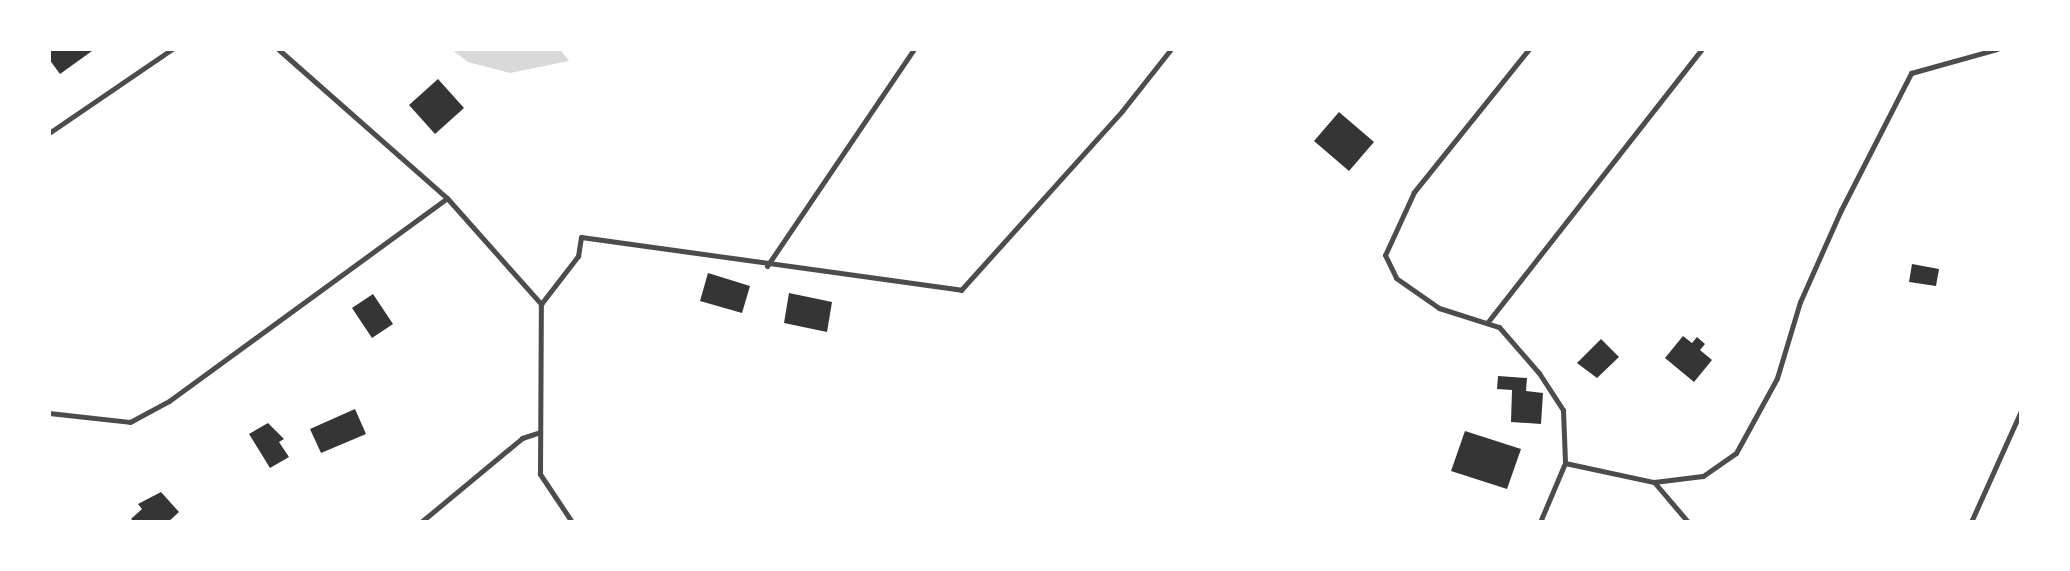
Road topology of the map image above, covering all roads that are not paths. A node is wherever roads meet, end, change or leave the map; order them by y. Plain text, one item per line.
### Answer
1 (172, 49) edge
2 (278, 49) edge
3 (914, 49) edge
4 (1171, 49) edge
5 (1529, 49) edge
6 (1702, 49) edge
7 (1997, 49) edge
8 (49, 133) edge
9 (447, 198) junction
10 (767, 266) junction
11 (541, 304) junction
12 (1487, 323) junction
13 (2021, 411) edge
14 (49, 413) edge
15 (540, 432) junction
16 (1565, 463) junction
17 (1654, 482) junction
18 (421, 522) edge
19 (572, 522) edge
20 (1540, 522) edge
21 (1688, 522) edge
22 (1971, 522) edge

1 - 8 lane
2 - 9 lane
3 - 10 lane
4 - 10 lane
5 - 12 lane
6 - 12 lane
7 - 17 lane
9 - 11 lane
9 - 14 lane
10 - 11 lane
11 - 15 lane
12 - 16 lane
13 - 22 lane
15 - 18 lane
15 - 19 lane
16 - 17 lane
16 - 20 lane
17 - 21 lane

